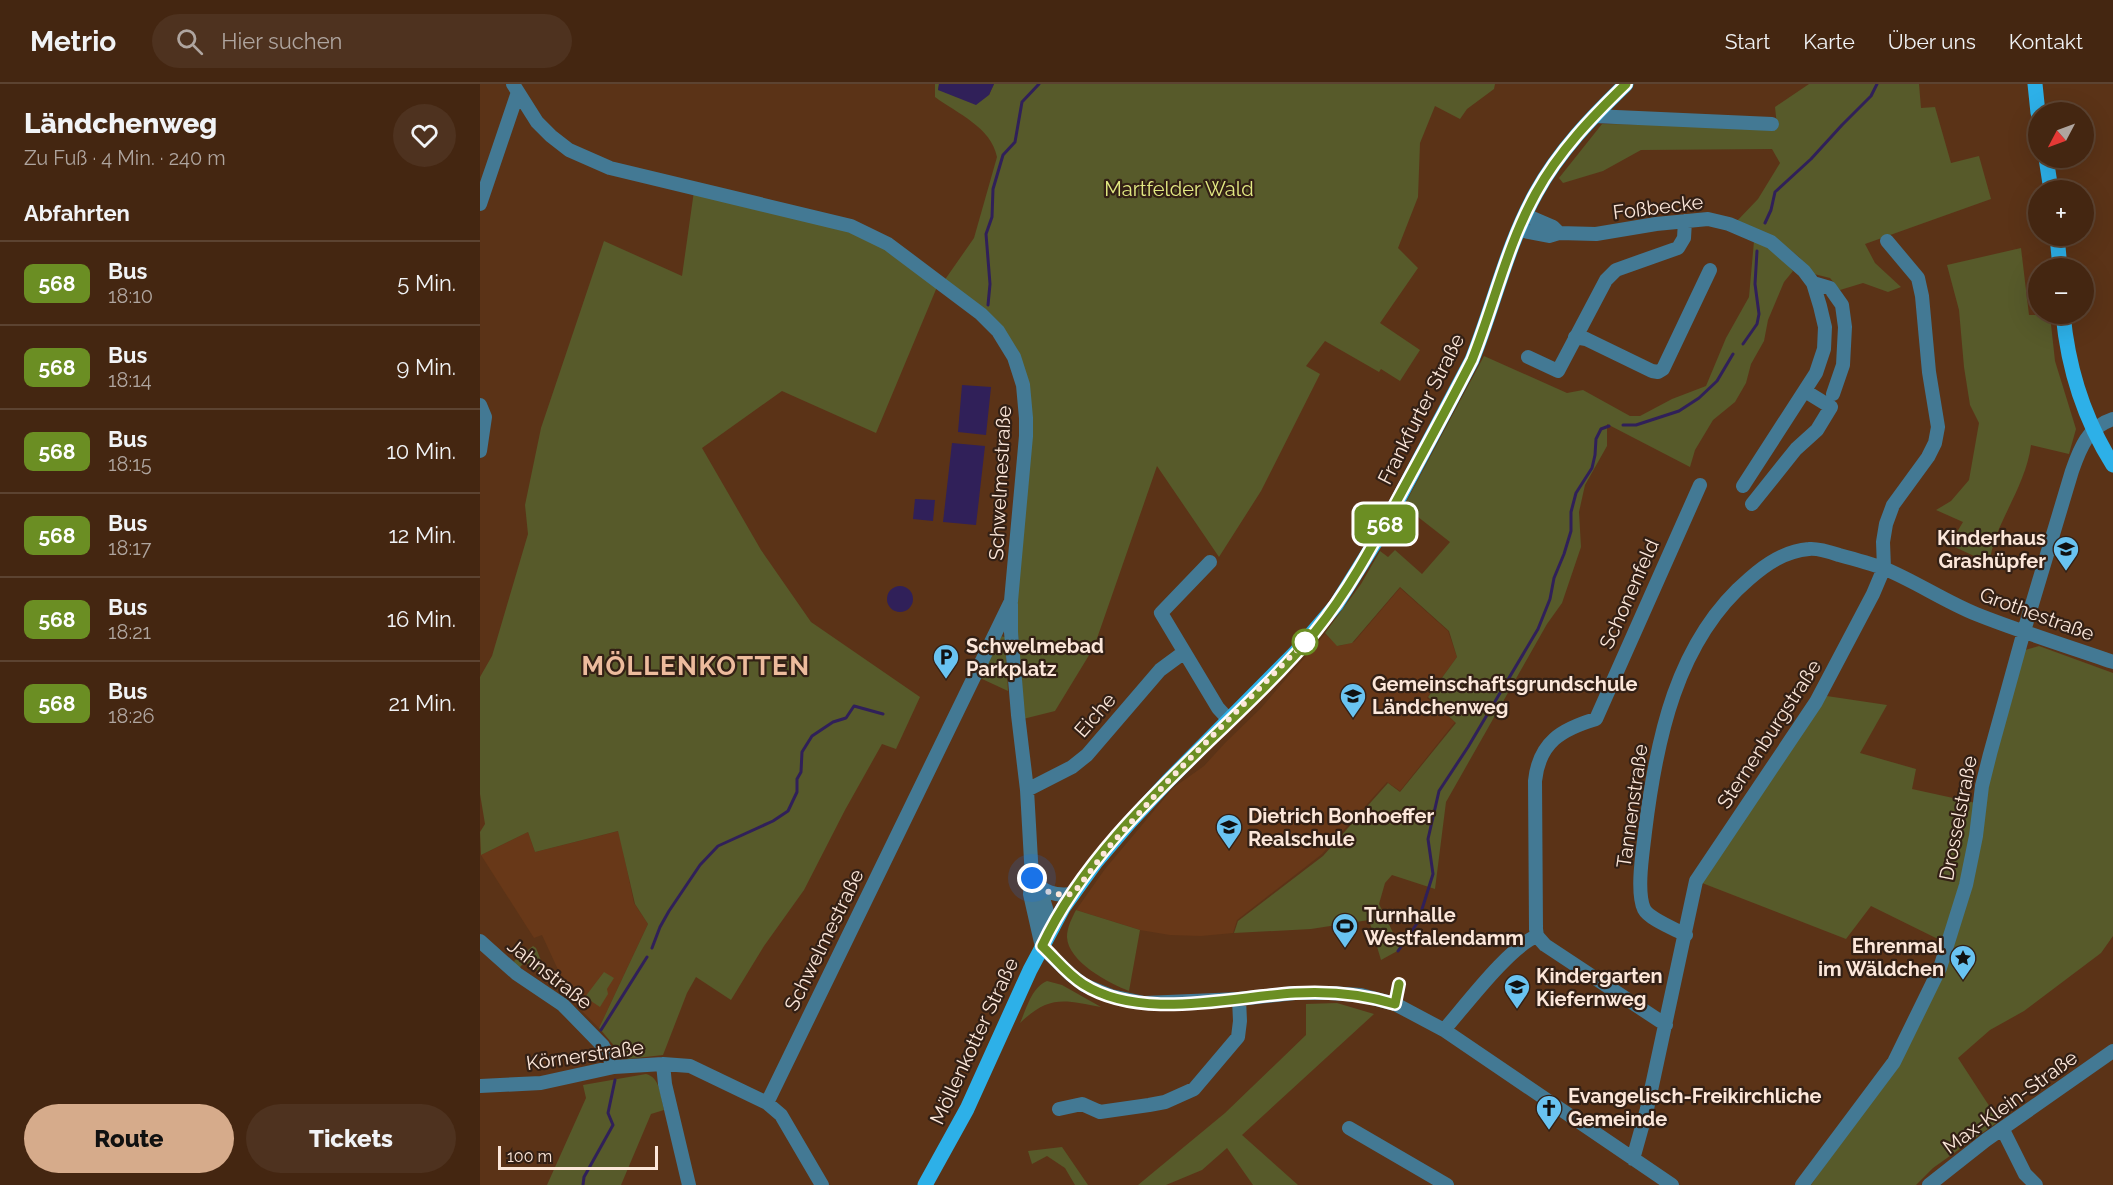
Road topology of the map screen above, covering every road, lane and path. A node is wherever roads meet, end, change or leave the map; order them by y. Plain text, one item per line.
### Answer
1 (1626, 84) edge
2 (2035, 84) edge
3 (515, 88) edge
4 (2037, 102) edge
5 (1594, 116) junction
6 (1772, 124) dead end
7 (480, 204) edge
8 (1525, 215) junction
9 (1685, 221) junction
10 (1519, 230) junction
11 (1559, 233) junction
12 (1887, 241) dead end
13 (1710, 270) dead end
14 (1813, 283) junction
15 (2065, 324) edge
16 (1575, 338) junction
17 (1528, 357) dead end
18 (1805, 391) junction
19 (1833, 394) dead end
20 (480, 405) edge
21 (2113, 419) edge
22 (2093, 430) junction
23 (480, 451) edge
24 (2113, 465) edge
25 (1700, 485) dead end
26 (1743, 486) dead end
27 (1752, 504) dead end
28 (1210, 562) dead end
29 (1884, 568) junction
30 (1011, 602) junction
31 (2024, 631) junction
32 (1183, 653) junction
33 (2113, 662) edge
34 (1229, 720) junction
35 (1027, 790) junction
36 (1036, 883) junction
37 (1073, 894) junction
38 (1034, 911) junction
39 (1052, 921) junction
40 (1686, 935) junction
41 (1538, 936) junction
42 (480, 941) edge
43 (1042, 946) junction
44 (1239, 999) junction
45 (1666, 1025) junction
46 (1444, 1030) junction
47 (2113, 1052) edge
48 (663, 1064) junction
49 (614, 1067) junction
50 (480, 1086) edge
51 (766, 1103) junction
52 (1059, 1109) dead end
53 (1349, 1128) dead end
54 (2003, 1130) junction
55 (1633, 1159) junction
56 (689, 1185) edge
57 (822, 1185) edge
58 (925, 1185) edge
59 (1447, 1185) edge
60 (1672, 1185) edge
61 (1802, 1185) edge
62 (1929, 1185) edge
63 (2036, 1185) edge

1 - 5 main road, Frankfurter Straße
2 - 4 main road
3 - 7 street
3 - 30 street, Schwelmestraße
5 - 6 street
5 - 8 main road, Frankfurter Straße
8 - 10 main road, Frankfurter Straße
8 - 11 street, Foßbecke
9 - 11 street, Foßbecke
9 - 14 street, Foßbecke
9 - 16 street
10 - 11 street, Foßbecke
10 - 34 main road, Frankfurter Straße
12 - 29 street, Sternenburgstraße
13 - 16 street
14 - 18 street, Foßbecke
14 - 19 street, Foßbecke
15 - 22 main road
16 - 17 street
18 - 26 street, Foßbecke
18 - 27 street
20 - 23 street
21 - 22 street
22 - 24 main road
22 - 31 street, Drosselstraße
25 - 41 street, Schonenfeld
28 - 32 street
29 - 31 street, Grothestraße
29 - 40 street, Sternenburgstraße
29 - 40 street, Tannenstraße
30 - 35 street, Möllenkotter Straße
30 - 51 street, Schwelmestraße
31 - 33 street, Grothestraße
31 - 61 street, Drosselstraße
32 - 34 street
32 - 35 street, Eiche
34 - 37 main road, Frankfurter Straße
35 - 36 street, Möllenkotter Straße
36 - 37 street
36 - 38 street, Möllenkotter Straße
36 - 39 street, Möllenkotter Straße
37 - 39 main road, Frankfurter Straße
38 - 39 street
38 - 43 street, Möllenkotter Straße
39 - 43 main road, Frankfurter Straße
40 - 45 street, Sternenburgstraße
41 - 45 street
41 - 46 street
42 - 49 street, Jahnstraße
43 - 44 street
43 - 58 main road, Möllenkotter Straße
44 - 46 street
44 - 52 street
45 - 55 street, Sternenburgstraße
46 - 55 street
47 - 54 street, Max-Klein-Straße
48 - 49 street, Körnerstraße
48 - 51 street, Körnerstraße
48 - 56 street
49 - 50 street, Körnerstraße
51 - 57 street, Körnerstraße
53 - 59 street
54 - 62 street, Max-Klein-Straße
54 - 63 street
55 - 60 street

